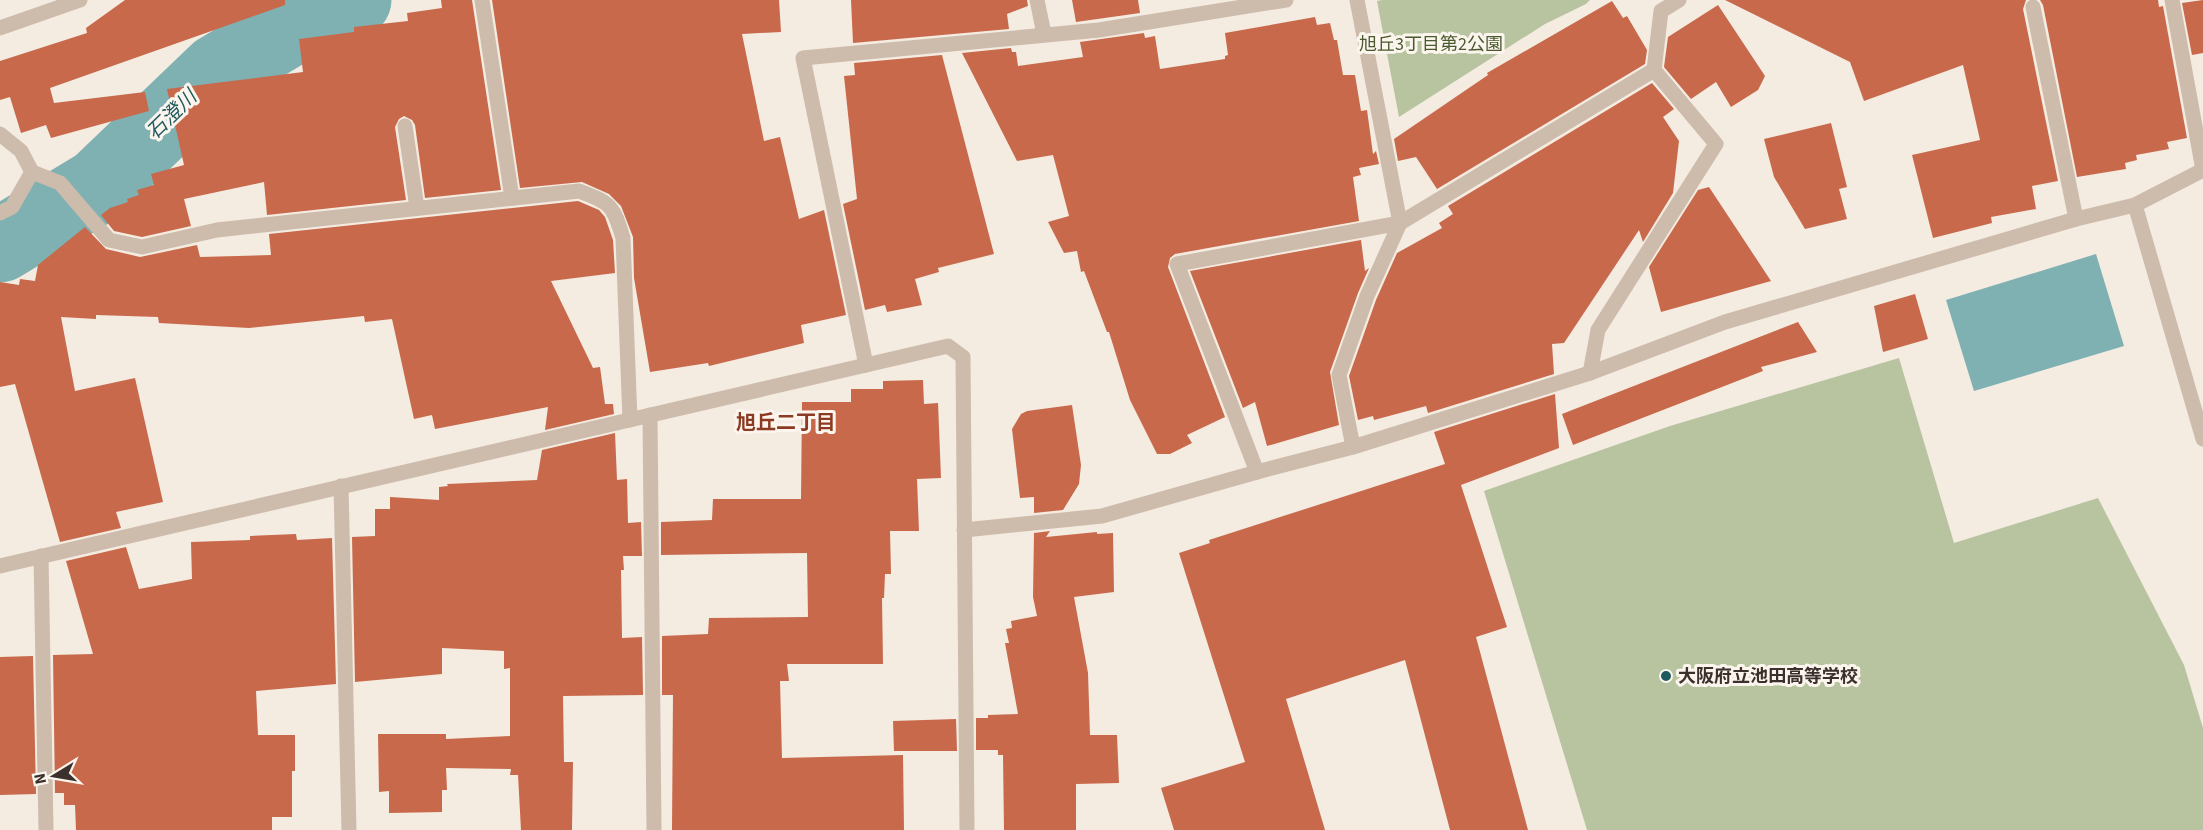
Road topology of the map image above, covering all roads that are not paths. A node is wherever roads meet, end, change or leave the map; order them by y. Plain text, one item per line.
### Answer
1 (80, 0) edge
2 (482, 0) edge
3 (1037, 0) edge
4 (1286, 0) edge
5 (1357, 0) edge
6 (1679, 0) edge
7 (2172, 0) edge
8 (2033, 7) dead end
9 (0, 28) edge
10 (1044, 34) junction
11 (1654, 70) junction
12 (405, 126) dead end
13 (0, 134) edge
14 (2203, 170) edge
15 (32, 172) junction
16 (512, 198) junction
17 (2135, 205) junction
18 (417, 208) junction
19 (0, 213) edge
20 (2076, 219) junction
21 (1400, 223) junction
22 (866, 365) junction
23 (1590, 373) junction
24 (650, 415) junction
25 (630, 420) junction
26 (2203, 439) edge
27 (1353, 447) junction
28 (1257, 471) junction
29 (341, 486) junction
30 (964, 530) junction
31 (41, 556) junction
32 (0, 566) edge
33 (46, 830) edge
34 (349, 830) edge
35 (654, 830) edge
36 (967, 830) edge

1 - 9 street
2 - 16 street
3 - 10 street
4 - 10 street
5 - 21 street
6 - 11 street
7 - 14 street
8 - 20 street
10 - 22 street
11 - 21 street
11 - 23 street
12 - 18 street
13 - 15 street
14 - 17 street
15 - 18 street
15 - 19 street
16 - 18 street
16 - 25 street
17 - 20 street
17 - 26 street
20 - 23 street
21 - 27 street
21 - 28 street
22 - 24 street
22 - 30 street
23 - 27 street
24 - 25 street
24 - 35 street
25 - 29 street
27 - 28 street
28 - 30 street
29 - 31 street
29 - 34 street
30 - 36 street
31 - 32 street
31 - 33 street

